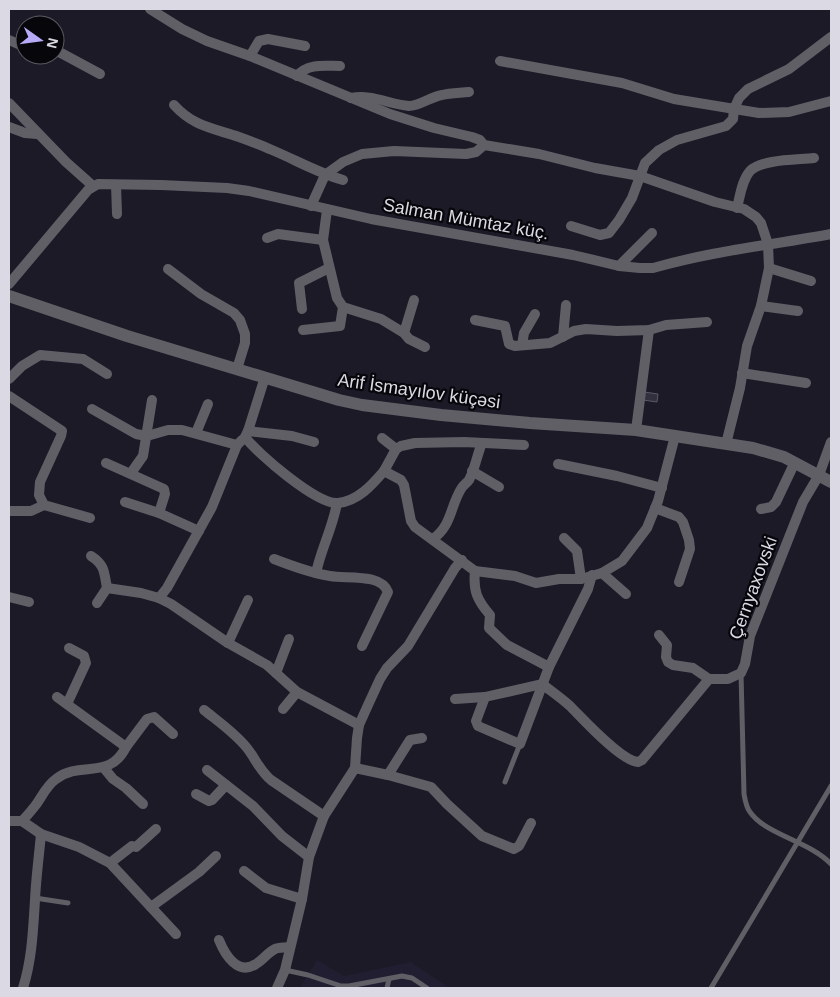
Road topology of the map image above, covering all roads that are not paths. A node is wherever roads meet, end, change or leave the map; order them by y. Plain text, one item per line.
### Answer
1 (150, 9) edge
2 (831, 37) edge
3 (305, 46) dead end
4 (65, 55) edge
5 (250, 56) junction
6 (500, 61) dead end
7 (340, 66) dead end
8 (100, 74) dead end
9 (297, 76) junction
10 (469, 92) dead end
11 (350, 99) junction
12 (831, 101) edge
13 (9, 103) edge
14 (174, 105) dead end
15 (734, 109) junction
16 (9, 127) edge
17 (37, 134) junction
18 (484, 145) junction
19 (814, 158) dead end
20 (325, 175) junction
21 (640, 176) junction
22 (343, 180) dead end
23 (116, 185) junction
24 (93, 186) junction
25 (311, 206) junction
26 (737, 208) junction
27 (327, 210) junction
28 (117, 214) dead end
29 (571, 226) dead end
30 (652, 233) dead end
31 (831, 234) edge
32 (267, 238) dead end
33 (322, 240) junction
34 (768, 244) junction
35 (619, 266) junction
36 (329, 268) junction
37 (769, 268) junction
38 (168, 269) dead end
39 (811, 281) dead end
40 (9, 284) edge
41 (9, 296) edge
42 (414, 300) dead end
43 (566, 305) dead end
44 (761, 306) junction
45 (343, 307) junction
46 (302, 309) dead end
47 (798, 311) dead end
48 (535, 314) dead end
49 (475, 320) dead end
50 (707, 322) dead end
51 (303, 330) dead end
52 (649, 330) junction
53 (404, 333) junction
54 (563, 337) junction
55 (522, 345) junction
56 (426, 348) dead end
57 (237, 369) junction
58 (742, 373) junction
59 (106, 374) dead end
60 (266, 378) junction
61 (9, 379) edge
62 (806, 383) dead end
63 (9, 396) edge
64 (152, 400) dead end
65 (208, 404) dead end
66 (92, 409) dead end
67 (636, 430) junction
68 (196, 433) junction
69 (146, 436) junction
70 (675, 436) junction
71 (244, 437) junction
72 (382, 438) dead end
73 (314, 442) dead end
74 (482, 443) junction
75 (726, 444) junction
76 (524, 445) dead end
77 (830, 446) edge
78 (396, 449) junction
79 (795, 462) junction
80 (106, 463) dead end
81 (558, 464) dead end
82 (384, 471) junction
83 (472, 471) junction
84 (131, 474) junction
85 (819, 475) junction
86 (831, 482) edge
87 (499, 487) dead end
88 (662, 488) junction
89 (126, 502) dead end
90 (336, 503) junction
91 (44, 505) junction
92 (655, 508) junction
93 (761, 509) dead end
94 (9, 511) edge
95 (159, 512) junction
96 (90, 518) dead end
97 (199, 531) junction
98 (564, 538) dead end
99 (433, 539) junction
100 (91, 556) dead end
101 (274, 559) dead end
102 (462, 560) junction
103 (475, 571) junction
104 (316, 573) junction
105 (592, 576) junction
106 (679, 582) dead end
107 (107, 588) junction
108 (626, 594) dead end
109 (9, 596) edge
110 (159, 598) junction
111 (248, 600) dead end
112 (30, 602) dead end
113 (97, 603) dead end
114 (659, 635) dead end
115 (289, 639) dead end
116 (228, 643) junction
117 (362, 646) dead end
118 (70, 648) dead end
119 (549, 667) junction
120 (741, 672) junction
121 (276, 673) junction
122 (708, 680) junction
123 (542, 684) junction
124 (297, 692) junction
125 (57, 697) dead end
126 (485, 697) junction
127 (455, 699) dead end
128 (67, 704) junction
129 (283, 709) dead end
130 (204, 710) dead end
131 (360, 726) junction
132 (173, 734) dead end
133 (422, 738) dead end
134 (520, 744) junction
135 (126, 747) junction
136 (104, 768) junction
137 (355, 768) junction
138 (206, 770) dead end
139 (388, 775) junction
140 (505, 782) dead end
141 (226, 785) junction
142 (831, 786) edge
143 (196, 794) dead end
144 (143, 804) dead end
145 (324, 816) junction
146 (22, 821) junction
147 (9, 822) edge
148 (530, 823) dead end
149 (156, 829) dead end
150 (41, 834) junction
151 (798, 841) junction
152 (216, 856) dead end
153 (309, 858) junction
154 (110, 863) junction
155 (831, 864) edge
156 (244, 871) dead end
157 (35, 898) junction
158 (302, 899) junction
159 (68, 903) dead end
160 (151, 907) junction
161 (176, 934) dead end
162 (219, 940) dead end
163 (290, 947) junction
164 (285, 970) junction
165 (389, 979) junction
166 (23, 988) edge
167 (277, 988) edge
168 (387, 988) edge
169 (427, 988) edge
170 (711, 988) edge

1 - 5 street
2 - 15 street
3 - 5 street
4 - 8 street
5 - 9 street
6 - 15 street
7 - 9 street
9 - 11 street
10 - 11 street
11 - 18 street
12 - 15 street
13 - 17 street
14 - 20 street
15 - 21 street
16 - 17 street
17 - 24 street
18 - 20 street
18 - 21 street
19 - 26 street
20 - 22 street
20 - 25 street
21 - 26 street
21 - 29 street
23 - 24 street, Salman Mümtaz küç.
23 - 25 street, Salman Mümtaz küç.
23 - 28 street
24 - 40 street
25 - 27 street, Salman Mümtaz küç.
26 - 34 street
27 - 33 street
27 - 35 street, Salman Mümtaz küç.
30 - 35 street
31 - 34 street, Salman Mümtaz küç.
32 - 33 street
33 - 36 street
34 - 35 street, Salman Mümtaz küç.
34 - 37 street
36 - 45 street
36 - 46 street
37 - 39 street
37 - 44 street
38 - 57 street
41 - 57 street, Arif İsmayılov küçəsi
42 - 53 street
43 - 54 street
44 - 47 street
44 - 58 street
45 - 51 street
45 - 53 street
48 - 55 street
49 - 55 street
50 - 52 street
52 - 54 street
52 - 67 street
53 - 56 street
54 - 55 street
57 - 60 street, Arif İsmayılov küçəsi
58 - 62 street
58 - 75 street
59 - 61 street
60 - 67 street, Arif İsmayılov küçəsi
60 - 71 street
63 - 91 street
64 - 69 street
65 - 68 street
66 - 69 street
67 - 70 street, Arif İsmayılov küçəsi
68 - 69 street
68 - 71 street
69 - 84 street
70 - 75 street, Arif İsmayılov küçəsi
70 - 88 street
71 - 73 street
71 - 90 street
71 - 97 street
72 - 78 street
74 - 76 street
74 - 78 street
74 - 83 street
75 - 79 street, Arif İsmayılov küçəsi
77 - 85 street, Çernyaxovski
78 - 82 street
79 - 85 street, Arif İsmayılov küçəsi
79 - 93 street
80 - 84 street
81 - 88 street
82 - 90 street
82 - 99 street
83 - 87 street
83 - 99 street
84 - 95 street
85 - 86 street, Arif İsmayılov küçəsi
85 - 120 street, Çernyaxovski
88 - 92 street
89 - 95 street
90 - 104 street
91 - 94 street
91 - 96 street
92 - 105 street
92 - 106 street
95 - 97 street
97 - 110 street
98 - 105 street
99 - 102 street
100 - 107 street
101 - 104 street
102 - 103 street
102 - 131 street
103 - 105 street
103 - 119 street
104 - 117 street
105 - 108 street
105 - 119 street
107 - 110 street
107 - 113 street
109 - 112 street
110 - 116 street
111 - 116 street
114 - 122 street
115 - 121 street
116 - 121 street
118 - 128 street
119 - 123 street
120 - 122 street
120 - 151 lane
121 - 124 street
122 - 123 street
123 - 126 street
123 - 134 street
124 - 129 street
124 - 131 street
125 - 128 street
126 - 127 street
126 - 134 street
128 - 135 street
130 - 145 street
131 - 137 street
132 - 135 street
133 - 139 street
134 - 140 lane
135 - 136 street
136 - 144 street
136 - 146 street
137 - 139 street
137 - 145 street
138 - 141 street
139 - 148 street
141 - 143 street
141 - 153 street
142 - 151 lane
145 - 153 street
146 - 147 street
146 - 150 street
149 - 154 street
150 - 154 street
150 - 157 street
151 - 155 lane
151 - 170 lane
152 - 160 street
153 - 158 street
154 - 160 street
156 - 158 street
157 - 159 lane
157 - 166 street
158 - 163 street
160 - 161 street
162 - 163 street
163 - 164 street
164 - 165 lane
164 - 167 street
165 - 168 lane
165 - 169 lane

